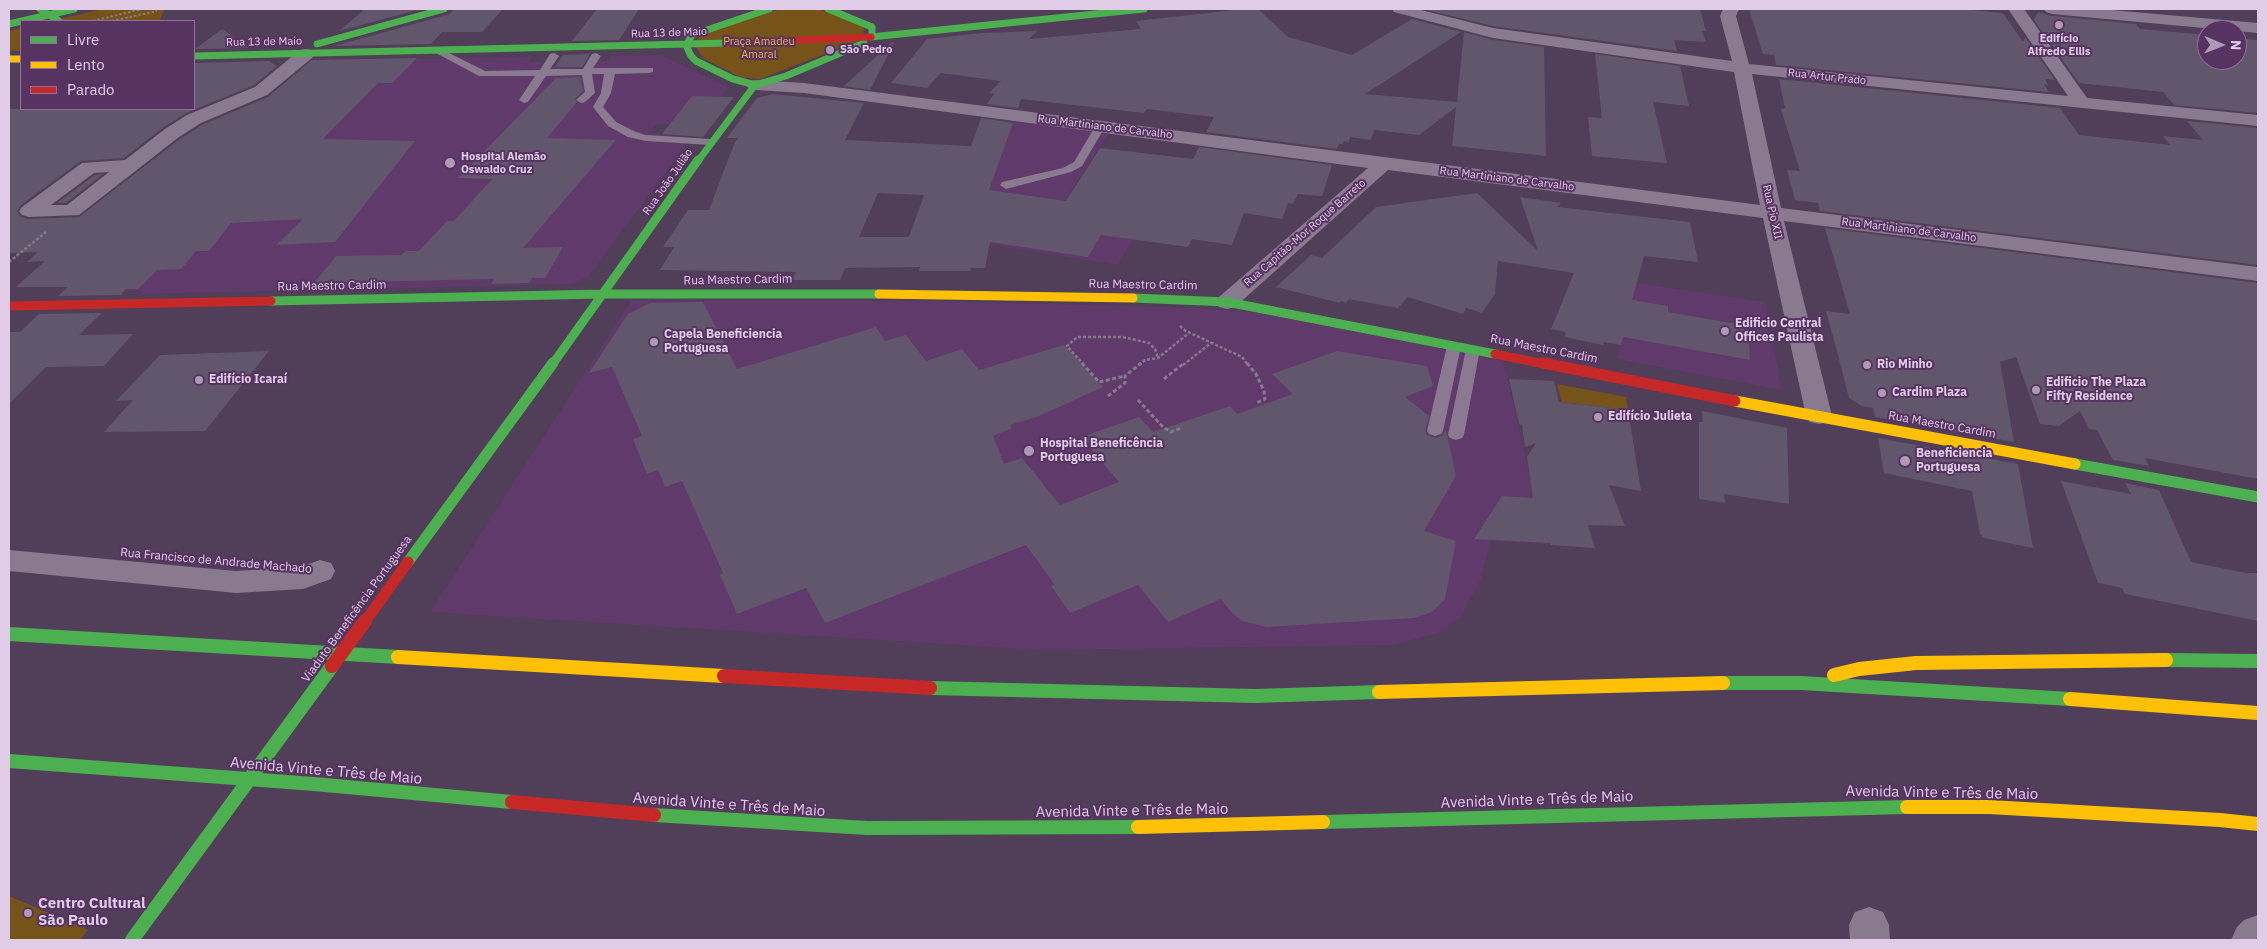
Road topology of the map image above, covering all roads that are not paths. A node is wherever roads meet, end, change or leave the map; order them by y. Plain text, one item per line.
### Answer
1 (74, 9) edge
2 (444, 9) edge
3 (769, 9) edge
4 (828, 9) edge
5 (1052, 9) edge
6 (1144, 9) edge
7 (1400, 9) edge
8 (1731, 9) edge
9 (2016, 9) edge
10 (2052, 9) edge
11 (50, 15) edge
12 (27, 20) edge
13 (2258, 28) edge
14 (872, 32) junction
15 (692, 34) junction
16 (323, 42) junction
17 (195, 45) edge
18 (686, 45) junction
19 (437, 50) junction
20 (306, 54) junction
21 (275, 55) junction
22 (195, 56) edge
23 (554, 56) dead end
24 (596, 56) dead end
25 (1742, 68) junction
26 (610, 70) junction
27 (649, 70) dead end
28 (586, 71) junction
29 (541, 74) junction
30 (755, 85) junction
31 (606, 93) junction
32 (524, 100) dead end
33 (2082, 102) junction
34 (2258, 121) edge
35 (1100, 127) junction
36 (712, 142) junction
37 (1384, 164) junction
38 (129, 166) junction
39 (1006, 184) dead end
40 (1772, 212) junction
41 (2258, 274) edge
42 (603, 294) junction
43 (1227, 302) junction
44 (9, 306) edge
45 (1454, 346) junction
46 (1473, 349) junction
47 (1819, 416) junction
48 (1435, 431) dead end
49 (1456, 435) dead end
50 (2258, 497) edge
51 (9, 543) edge
52 (9, 560) edge
53 (9, 634) edge
54 (2258, 661) edge
55 (1801, 683) junction
56 (2258, 714) edge
57 (9, 761) edge
58 (2258, 824) edge
59 (2258, 933) edge
60 (132, 940) edge
61 (2251, 940) edge

1 - 11 main road
2 - 16 main road
3 - 15 main road
4 - 14 main road
5 - 14 main road, Rua 13 de Maio
6 - 14 main road, Rua 13 de Maio
7 - 25 street, Rua Artur Prado
8 - 25 street, Rua Pio XII
9 - 33 street
10 - 13 street
11 - 12 main road
14 - 15 main road, Rua 13 de Maio
14 - 18 main road, Rua 13 de Maio
14 - 30 main road
15 - 16 main road, Rua 13 de Maio
15 - 18 main road
16 - 17 main road, Rua 13 de Maio
16 - 21 main road
18 - 19 main road, Rua 13 de Maio
18 - 30 main road
19 - 20 main road, Rua 13 de Maio
19 - 29 lane
20 - 21 main road, Rua 13 de Maio
20 - 38 street
21 - 22 main road, Rua 13 de Maio
23 - 29 lane
24 - 28 lane
25 - 33 street, Rua Artur Prado
25 - 40 street, Rua Pio XII
26 - 27 lane
26 - 28 lane
26 - 31 lane
28 - 29 lane
28 - 31 lane
29 - 32 lane
30 - 35 street, Rua Martiniano de Carvalho
30 - 36 main road, Rua João Julião
31 - 36 lane
33 - 34 street, Rua Artur Prado
35 - 37 street, Rua Martiniano de Carvalho
35 - 39 lane
36 - 42 main road, Rua João Julião
37 - 40 street, Rua Martiniano de Carvalho
37 - 43 street, Rua Capitão-Mor Roque Barreto
38 - 38 street
40 - 41 street, Rua Martiniano de Carvalho
40 - 47 street, Rua Pio XII
42 - 43 main road, Rua Maestro Cardim
42 - 44 main road, Rua Maestro Cardim
42 - 60 main road, Viaduto Beneficência Portuguesa
43 - 45 main road, Rua Maestro Cardim
45 - 46 main road, Rua Maestro Cardim
45 - 48 lane
46 - 47 main road, Rua Maestro Cardim
46 - 49 lane
47 - 50 main road, Rua Maestro Cardim
51 - 52 street, Rua Francisco de Andrade Machado
53 - 55 main road
54 - 55 main road
55 - 56 main road
57 - 58 main road, Avenida Vinte e Três de Maio
59 - 61 street

